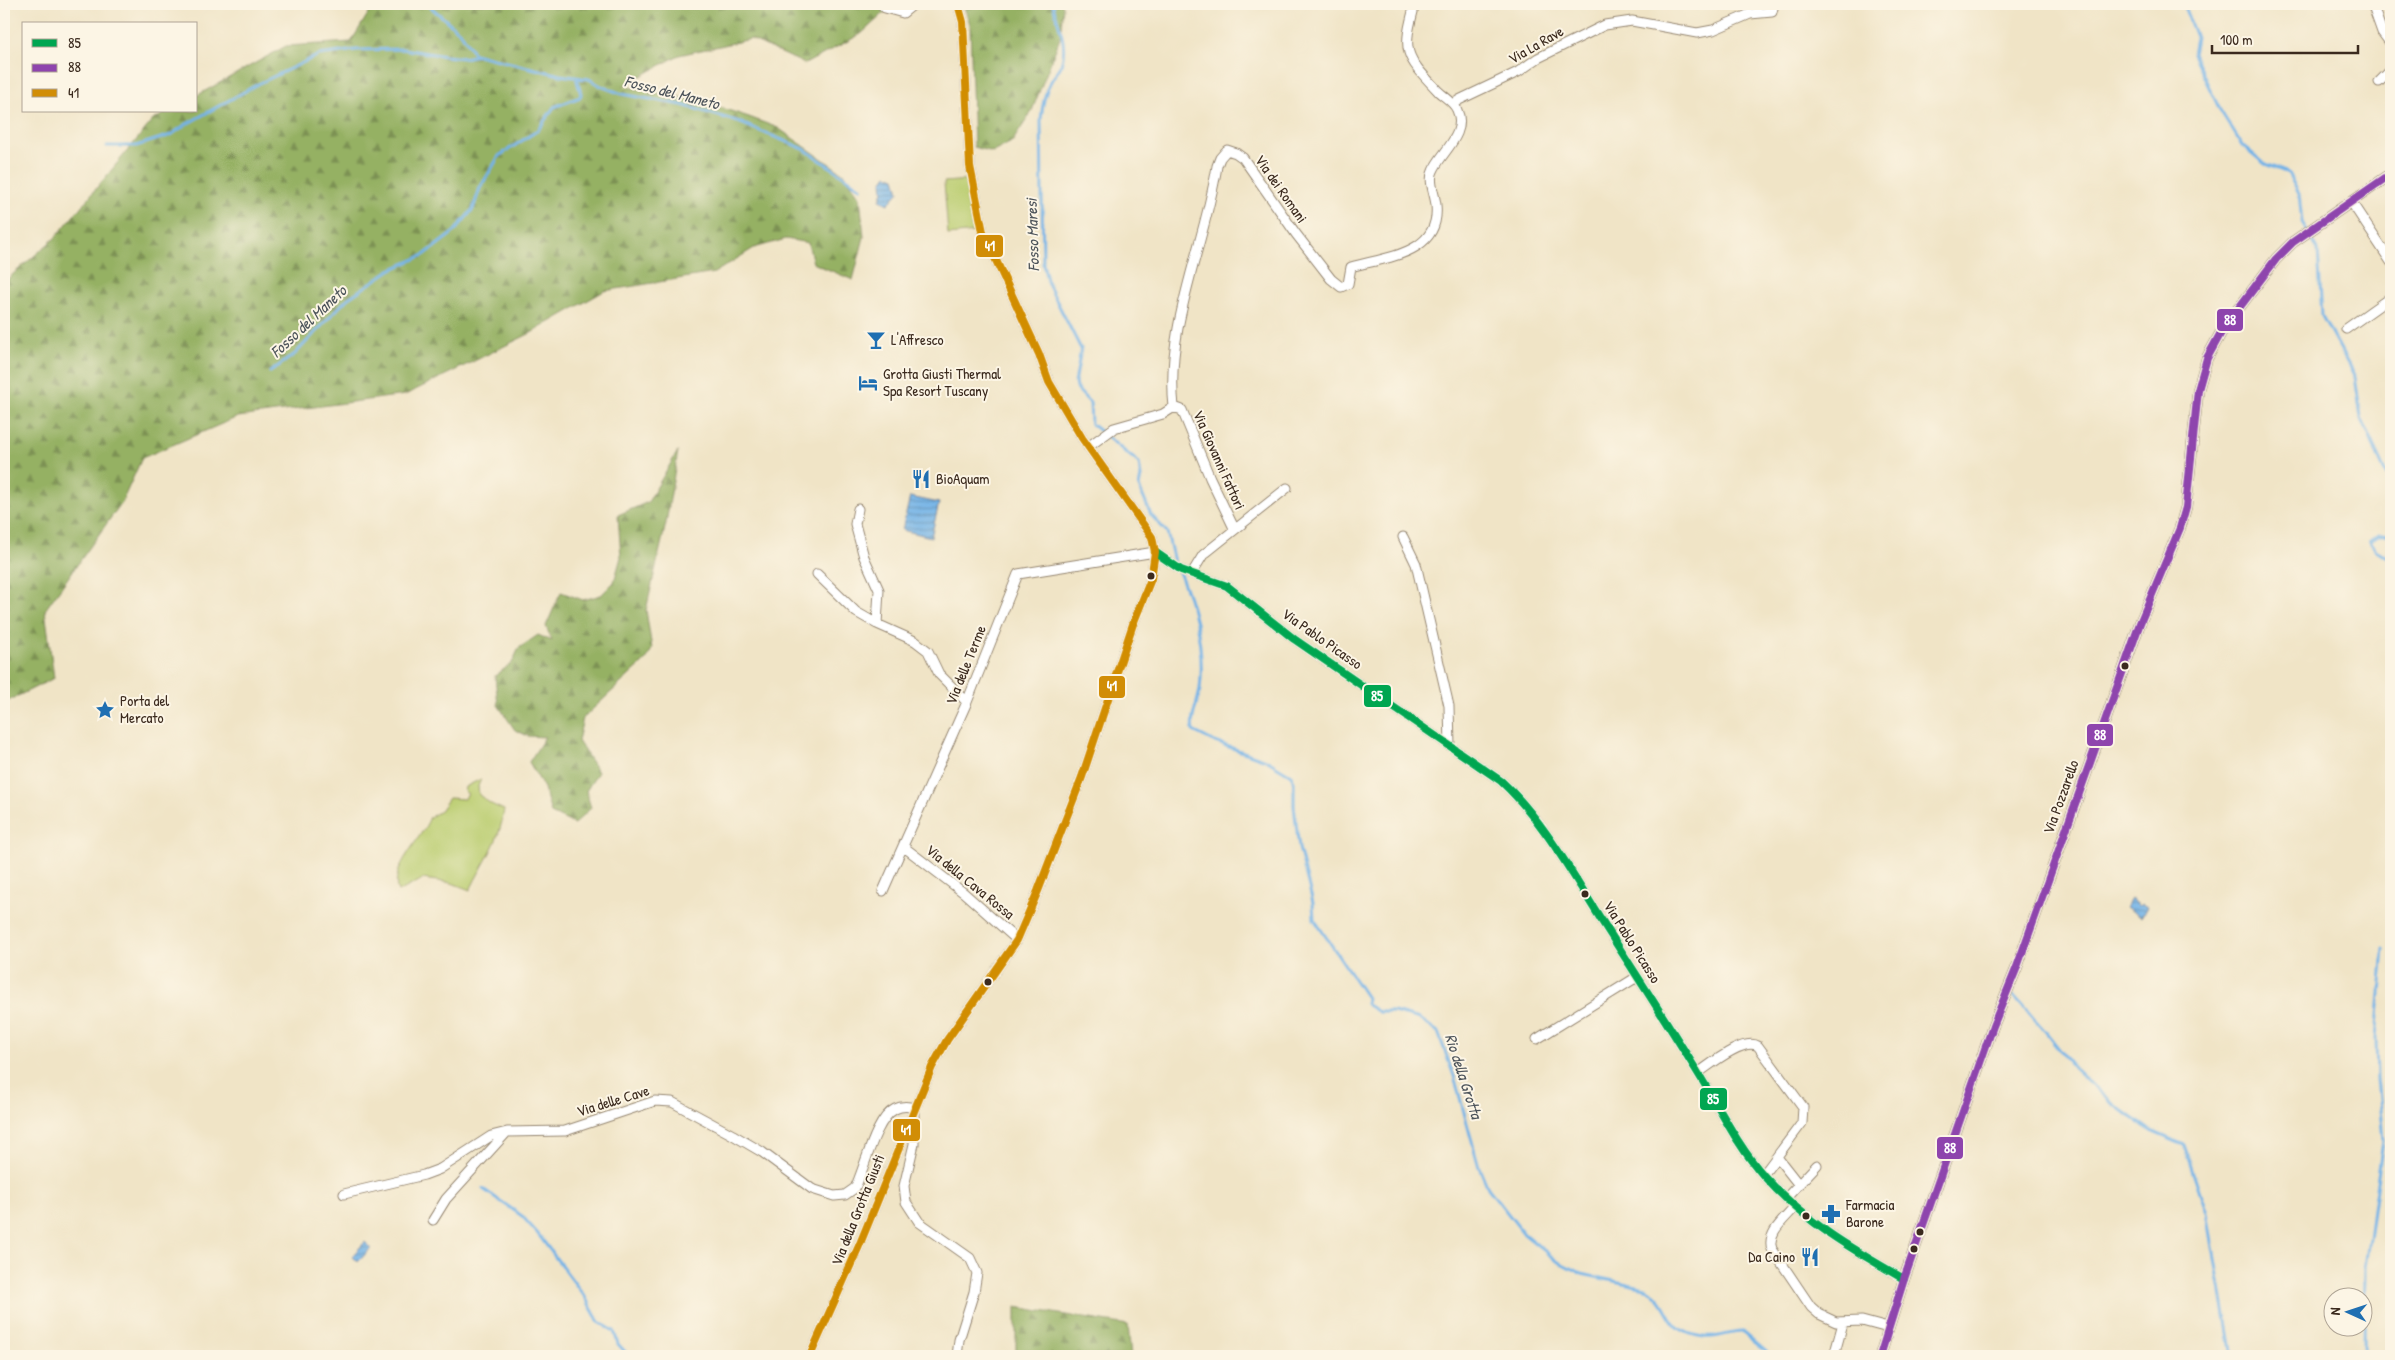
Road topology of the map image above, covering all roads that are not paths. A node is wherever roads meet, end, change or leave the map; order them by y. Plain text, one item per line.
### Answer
1 (881, 4) edge
2 (914, 4) edge
3 (958, 4) edge
4 (1415, 4) edge
5 (1774, 4) edge
6 (2372, 4) edge
7 (2391, 44) edge
8 (2391, 70) edge
9 (2379, 82) dead end
10 (1454, 105) junction
11 (2391, 174) edge
12 (2352, 203) junction
13 (2391, 262) edge
14 (2391, 297) edge
15 (2346, 329) dead end
16 (1174, 407) junction
17 (1088, 447) junction
18 (1287, 488) dead end
19 (858, 509) dead end
20 (1234, 528) junction
21 (1403, 537) dead end
22 (1155, 552) junction
23 (817, 574) dead end
24 (1192, 574) junction
25 (877, 624) junction
26 (967, 702) junction
27 (1450, 746) junction
28 (904, 847) junction
29 (883, 892) dead end
30 (1017, 940) junction
31 (1638, 977) junction
32 (1537, 1039) dead end
33 (1698, 1073) junction
34 (914, 1108) junction
35 (507, 1132) junction
36 (1777, 1157) junction
37 (1817, 1165) dead end
38 (1763, 1175) junction
39 (1799, 1185) junction
40 (344, 1194) dead end
41 (1786, 1198) junction
42 (1795, 1207) junction
43 (433, 1220) dead end
44 (1904, 1279) junction
45 (1843, 1323) junction
46 (1888, 1328) junction
47 (810, 1356) edge
48 (957, 1356) edge
49 (1834, 1356) edge
50 (1880, 1356) edge

1 - 2 street
3 - 17 street, Via della Grotta Giusti
4 - 10 street
5 - 10 street, Via La Rave
6 - 7 street
8 - 9 street
10 - 16 street, Via dei Romani
11 - 12 street, Via Pozzarello
12 - 13 street
12 - 44 street, Via Pozzarello
14 - 15 street
16 - 17 street
16 - 20 street, Via Giovanni Fattori
17 - 22 street, Via della Grotta Giusti
18 - 20 street, Via Giovanni Fattori
19 - 25 street
20 - 24 street, Via Giovanni Fattori
21 - 27 street
22 - 24 street, Via Pablo Picasso
22 - 26 street, Via delle Terme
22 - 30 street, Via della Grotta Giusti
23 - 25 street
24 - 27 street, Via Pablo Picasso
25 - 26 street
26 - 28 street, Via delle Terme
27 - 31 street, Via Pablo Picasso
28 - 29 street, Via delle Terme
28 - 30 street, Via della Cava Rossa
30 - 34 street, Via della Grotta Giusti
31 - 32 street
31 - 33 street, Via Pablo Picasso
33 - 36 street
33 - 38 street, Via Pablo Picasso
34 - 35 street, Via delle Cave
34 - 47 street, Via della Grotta Giusti
34 - 48 street
35 - 40 street, Via delle Cave
35 - 43 street
36 - 38 street
36 - 39 street
37 - 39 street
38 - 41 street, Via Pablo Picasso
39 - 41 street
41 - 42 street, Via Pablo Picasso
42 - 44 street, Via Pablo Picasso
42 - 45 street
44 - 46 street, Via Pozzarello
45 - 46 street
45 - 49 street
46 - 50 street, Via Pozzarello

